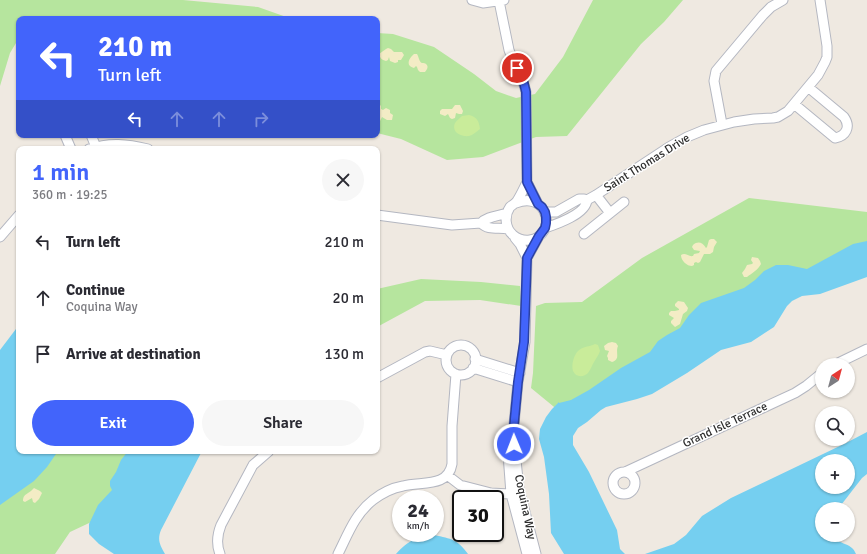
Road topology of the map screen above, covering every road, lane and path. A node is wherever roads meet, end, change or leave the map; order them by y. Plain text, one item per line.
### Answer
1 (472, 0) edge
2 (502, 0) edge
3 (783, 0) edge
4 (820, 0) edge
5 (808, 87) junction
6 (794, 104) junction
7 (722, 124) junction
8 (101, 146) edge
9 (136, 146) edge
10 (527, 182) junction
11 (596, 195) junction
12 (587, 200) junction
13 (624, 202) dead end
14 (516, 203) junction
15 (572, 203) junction
16 (538, 204) junction
17 (545, 212) junction
18 (579, 212) junction
19 (507, 213) junction
20 (610, 214) junction
21 (380, 215) edge
22 (16, 218) edge
23 (481, 223) junction
24 (545, 228) junction
25 (511, 233) junction
26 (584, 234) dead end
27 (539, 236) junction
28 (0, 237) edge
29 (527, 258) junction
30 (867, 349) edge
31 (447, 355) junction
32 (848, 358) edge
33 (474, 364) junction
34 (456, 374) junction
35 (380, 376) edge
36 (519, 378) junction
37 (815, 379) edge
38 (513, 435) junction
39 (266, 454) edge
40 (625, 472) dead end
41 (448, 475) junction
42 (510, 494) junction
43 (220, 554) edge
44 (338, 554) edge
45 (527, 554) edge
46 (536, 554) edge

1 - 2 street
2 - 10 street
3 - 7 street
4 - 5 street, Saint Thomas Drive
5 - 6 street, Saint Thomas Drive
5 - 6 street
6 - 7 street, Saint Thomas Drive
7 - 11 street, Saint Thomas Drive
8 - 9 street
10 - 14 street
10 - 16 street
11 - 12 street, Saint Thomas Drive
11 - 20 street, Saint Thomas Drive
12 - 15 street, Saint Thomas Drive
12 - 18 street, Saint Thomas Drive
13 - 20 street, Saint Thomas Drive
14 - 16 street
14 - 19 street
15 - 17 street, Saint Thomas Drive
15 - 18 street
16 - 17 street
17 - 24 street
18 - 24 street, Saint Thomas Drive
19 - 23 street
19 - 25 street
20 - 26 street, Saint Thomas Drive
21 - 23 street
22 - 28 street
23 - 25 street
24 - 27 street
25 - 27 street
25 - 29 street
27 - 29 street, Coquina Way
29 - 36 street, Coquina Way
30 - 32 street
31 - 33 street
31 - 34 street
31 - 35 street
33 - 34 street
33 - 36 street
34 - 41 street
36 - 38 street, Coquina Way
37 - 40 street, Grand Isle Terrace
38 - 42 street, Coquina Way
38 - 46 street, Coquina Way
39 - 43 street
41 - 42 street
41 - 44 street
42 - 45 street, Coquina Way

